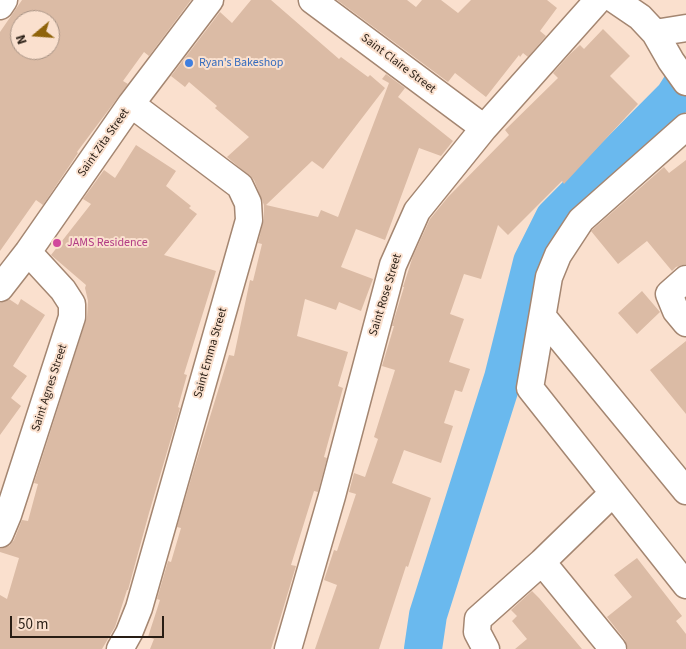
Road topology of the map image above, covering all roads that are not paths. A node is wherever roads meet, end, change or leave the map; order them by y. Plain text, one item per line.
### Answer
1 (4, 0) edge
2 (210, 0) edge
3 (312, 0) edge
4 (598, 0) edge
5 (615, 0) edge
6 (0, 6) edge
7 (686, 28) edge
8 (655, 34) junction
9 (686, 82) edge
10 (131, 104) junction
11 (686, 126) edge
12 (484, 128) junction
13 (28, 252) junction
14 (686, 279) edge
15 (0, 288) edge
16 (543, 317) junction
17 (686, 323) edge
18 (686, 491) edge
19 (614, 493) junction
20 (0, 534) edge
21 (542, 562) junction
22 (686, 586) edge
23 (120, 649) edge
24 (288, 649) edge
25 (486, 649) edge
26 (613, 649) edge

1 - 6 street
2 - 10 street, Saint Zita Street
3 - 12 street, Saint Claire Street
4 - 12 street, Saint Rose Street
5 - 8 street
7 - 8 street
8 - 9 street
10 - 13 street, Saint Zita Street
10 - 23 street, Saint Emma Street
11 - 16 street
12 - 24 street, Saint Rose Street
13 - 15 street, Saint Zita Street
13 - 20 street, Saint Agnes Street
14 - 17 street
16 - 18 street
16 - 19 street
19 - 21 street
19 - 22 street
21 - 25 street
21 - 26 street

